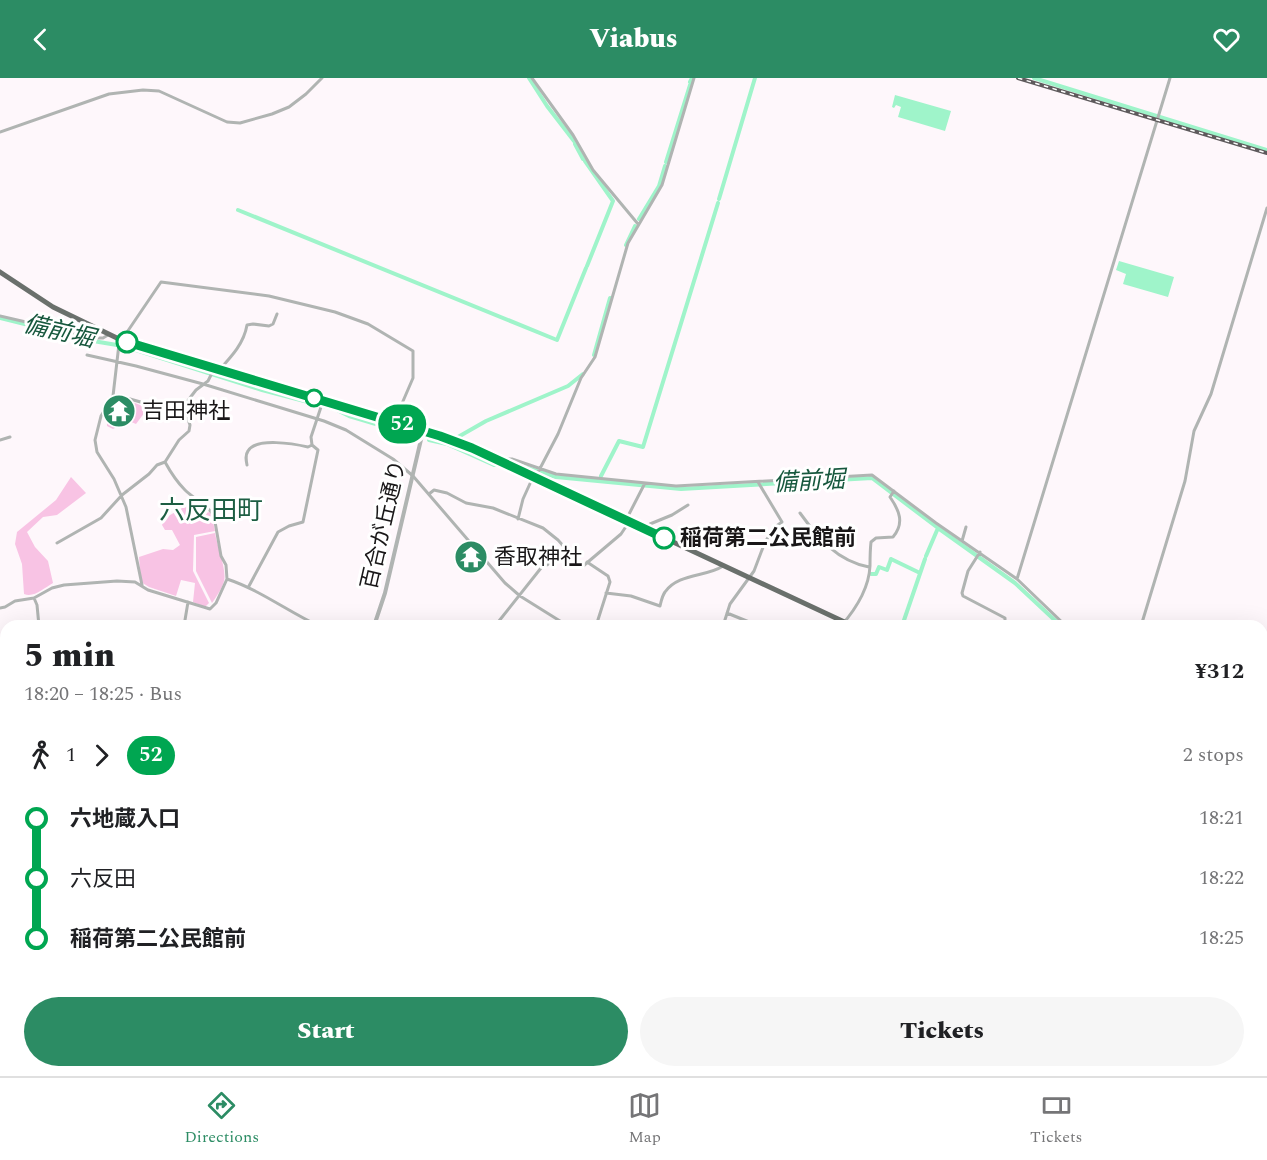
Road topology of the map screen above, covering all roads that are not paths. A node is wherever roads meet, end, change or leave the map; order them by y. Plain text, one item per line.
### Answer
1 (322, 78) edge
2 (532, 78) edge
3 (694, 78) edge
4 (1170, 78) edge
5 (0, 132) edge
6 (1267, 208) edge
7 (638, 224) junction
8 (0, 272) edge
9 (277, 314) dead end
10 (0, 316) edge
11 (108, 335) junction
12 (122, 340) junction
13 (87, 355) dead end
14 (118, 361) junction
15 (214, 372) junction
16 (203, 384) junction
17 (322, 404) junction
18 (105, 408) junction
19 (185, 410) junction
20 (317, 419) junction
21 (394, 422) junction
22 (423, 431) junction
23 (10, 437) dead end
24 (0, 440) edge
25 (312, 445) junction
26 (493, 459) junction
27 (165, 462) junction
28 (247, 465) dead end
29 (537, 473) junction
30 (413, 476) junction
31 (758, 484) junction
32 (645, 485) junction
33 (892, 493) junction
34 (429, 494) junction
35 (122, 495) junction
36 (688, 505) dead end
37 (800, 513) dead end
38 (518, 519) junction
39 (627, 521) junction
40 (966, 527) dead end
41 (645, 529) junction
42 (962, 541) junction
43 (57, 543) dead end
44 (568, 554) junction
45 (978, 554) junction
46 (587, 562) junction
47 (723, 566) junction
48 (870, 567) junction
49 (750, 578) junction
50 (227, 579) junction
51 (1017, 579) junction
52 (142, 585) junction
53 (249, 586) junction
54 (606, 593) junction
55 (520, 596) junction
56 (34, 598) junction
57 (188, 602) junction
58 (0, 608) edge
59 (727, 613) junction
60 (38, 620) edge
61 (185, 620) edge
62 (306, 620) edge
63 (376, 620) edge
64 (500, 620) edge
65 (558, 620) edge
66 (598, 620) edge
67 (725, 620) edge
68 (744, 620) edge
69 (837, 620) edge
70 (845, 620) edge
71 (1005, 620) edge
72 (1060, 620) edge
73 (1143, 620) edge

1 - 5 street
2 - 7 street
3 - 7 street
4 - 51 street
6 - 73 street
7 - 29 street
8 - 11 highway
9 - 15 street
10 - 11 street
11 - 12 highway
12 - 14 street
12 - 15 highway
12 - 21 street
13 - 14 street
14 - 16 street
14 - 18 street
15 - 16 street
15 - 17 highway
16 - 19 street
16 - 20 street
17 - 20 street
17 - 21 highway
18 - 19 street
18 - 35 street
19 - 27 street
20 - 25 street
20 - 30 street
21 - 22 highway
22 - 26 highway
22 - 30 street, 百合が丘通り
23 - 24 street
25 - 28 street
25 - 53 street
26 - 29 highway
26 - 29 street
27 - 35 street
27 - 50 street
29 - 32 street
29 - 38 street
29 - 39 highway
30 - 34 street
30 - 63 street, 百合が丘通り
31 - 32 street
31 - 33 street
31 - 49 street
32 - 39 street
33 - 42 street
33 - 48 street
34 - 38 street
34 - 55 street
35 - 43 street
35 - 52 street
36 - 41 street
37 - 48 street
38 - 44 street
39 - 41 highway
39 - 46 street
40 - 42 street
41 - 47 highway
42 - 45 street
44 - 46 street
44 - 55 street
45 - 51 street
45 - 71 street
46 - 54 street
47 - 49 highway
47 - 54 street
48 - 70 street
49 - 59 street
49 - 69 highway
50 - 53 street
50 - 57 street
51 - 72 street
52 - 56 street
52 - 57 street
53 - 62 street
54 - 66 street
55 - 64 street
55 - 65 street
56 - 58 street
56 - 60 street
57 - 61 street
59 - 67 street
59 - 68 street

